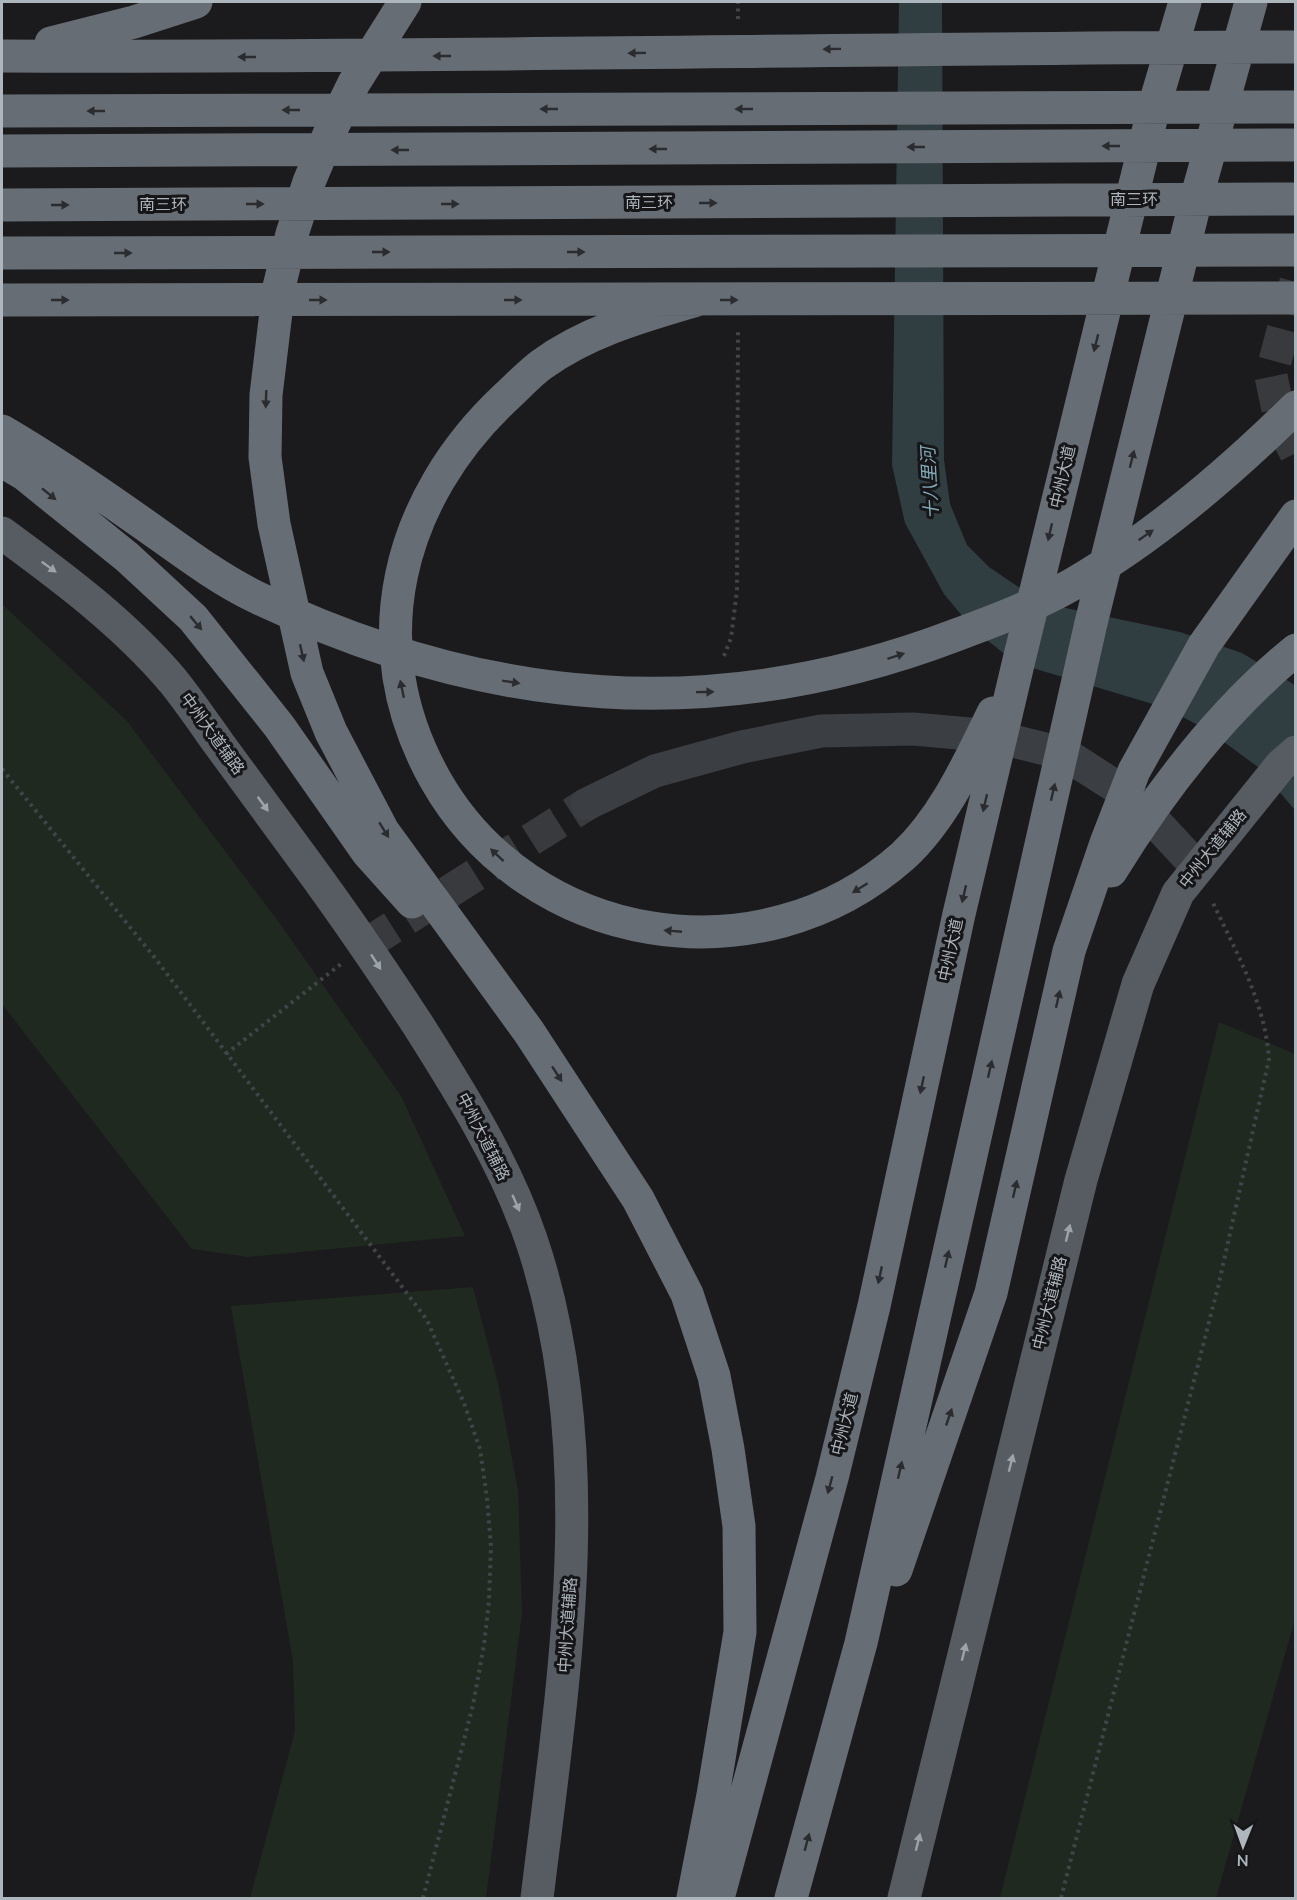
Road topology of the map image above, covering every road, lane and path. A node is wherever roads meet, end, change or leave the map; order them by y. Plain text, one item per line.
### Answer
1 (196, 2) edge
2 (405, 2) edge
3 (1185, 2) edge
4 (1251, 2) edge
5 (1296, 47) edge
6 (2, 54) edge
7 (1296, 107) edge
8 (2, 111) edge
9 (1296, 145) edge
10 (2, 151) edge
11 (1296, 199) edge
12 (2, 205) edge
13 (1296, 250) edge
14 (2, 253) edge
15 (1296, 298) edge
16 (2, 300) edge
17 (697, 300) junction
18 (1296, 407) edge
19 (2, 431) edge
20 (2, 461) edge
21 (1296, 516) edge
22 (2, 533) edge
23 (1296, 650) edge
24 (1019, 660) junction
25 (1296, 752) edge
26 (2, 769) edge
27 (587, 804) tunnel mouth
28 (1114, 848) junction
29 (1203, 861) junction
30 (365, 945) junction
31 (529, 1032) junction
32 (225, 1054) junction
33 (821, 1790) junction
34 (423, 1899) edge
35 (537, 1899) edge
36 (693, 1899) edge
37 (718, 1899) edge
38 (791, 1899) edge
39 (904, 1899) edge
40 (1061, 1899) edge

1 - 6 highway
2 -> 31 highway
3 -> 24 highway, 中州大道
33 -> 4 highway
5 -> 6 highway
7 -> 8 highway
9 -> 10 highway
12 -> 11 highway, 南三环
14 -> 13 highway
17 -> 15 highway
16 -> 17 highway
24 -> 17 highway
19 -> 18 highway
20 -> 31 highway
21 - 28 highway
22 -> 30 main road, 中州大道辅路
23 - 28 highway
24 -> 37 highway, 中州大道
25 - 29 main road, 中州大道辅路
26 - 32 path
27 - 29 street
33 -> 28 highway
39 -> 29 main road, 中州大道辅路
29 - 40 path
30 - 32 path
30 -> 35 main road, 中州大道辅路
31 -> 36 highway
32 - 34 path
38 -> 33 highway

